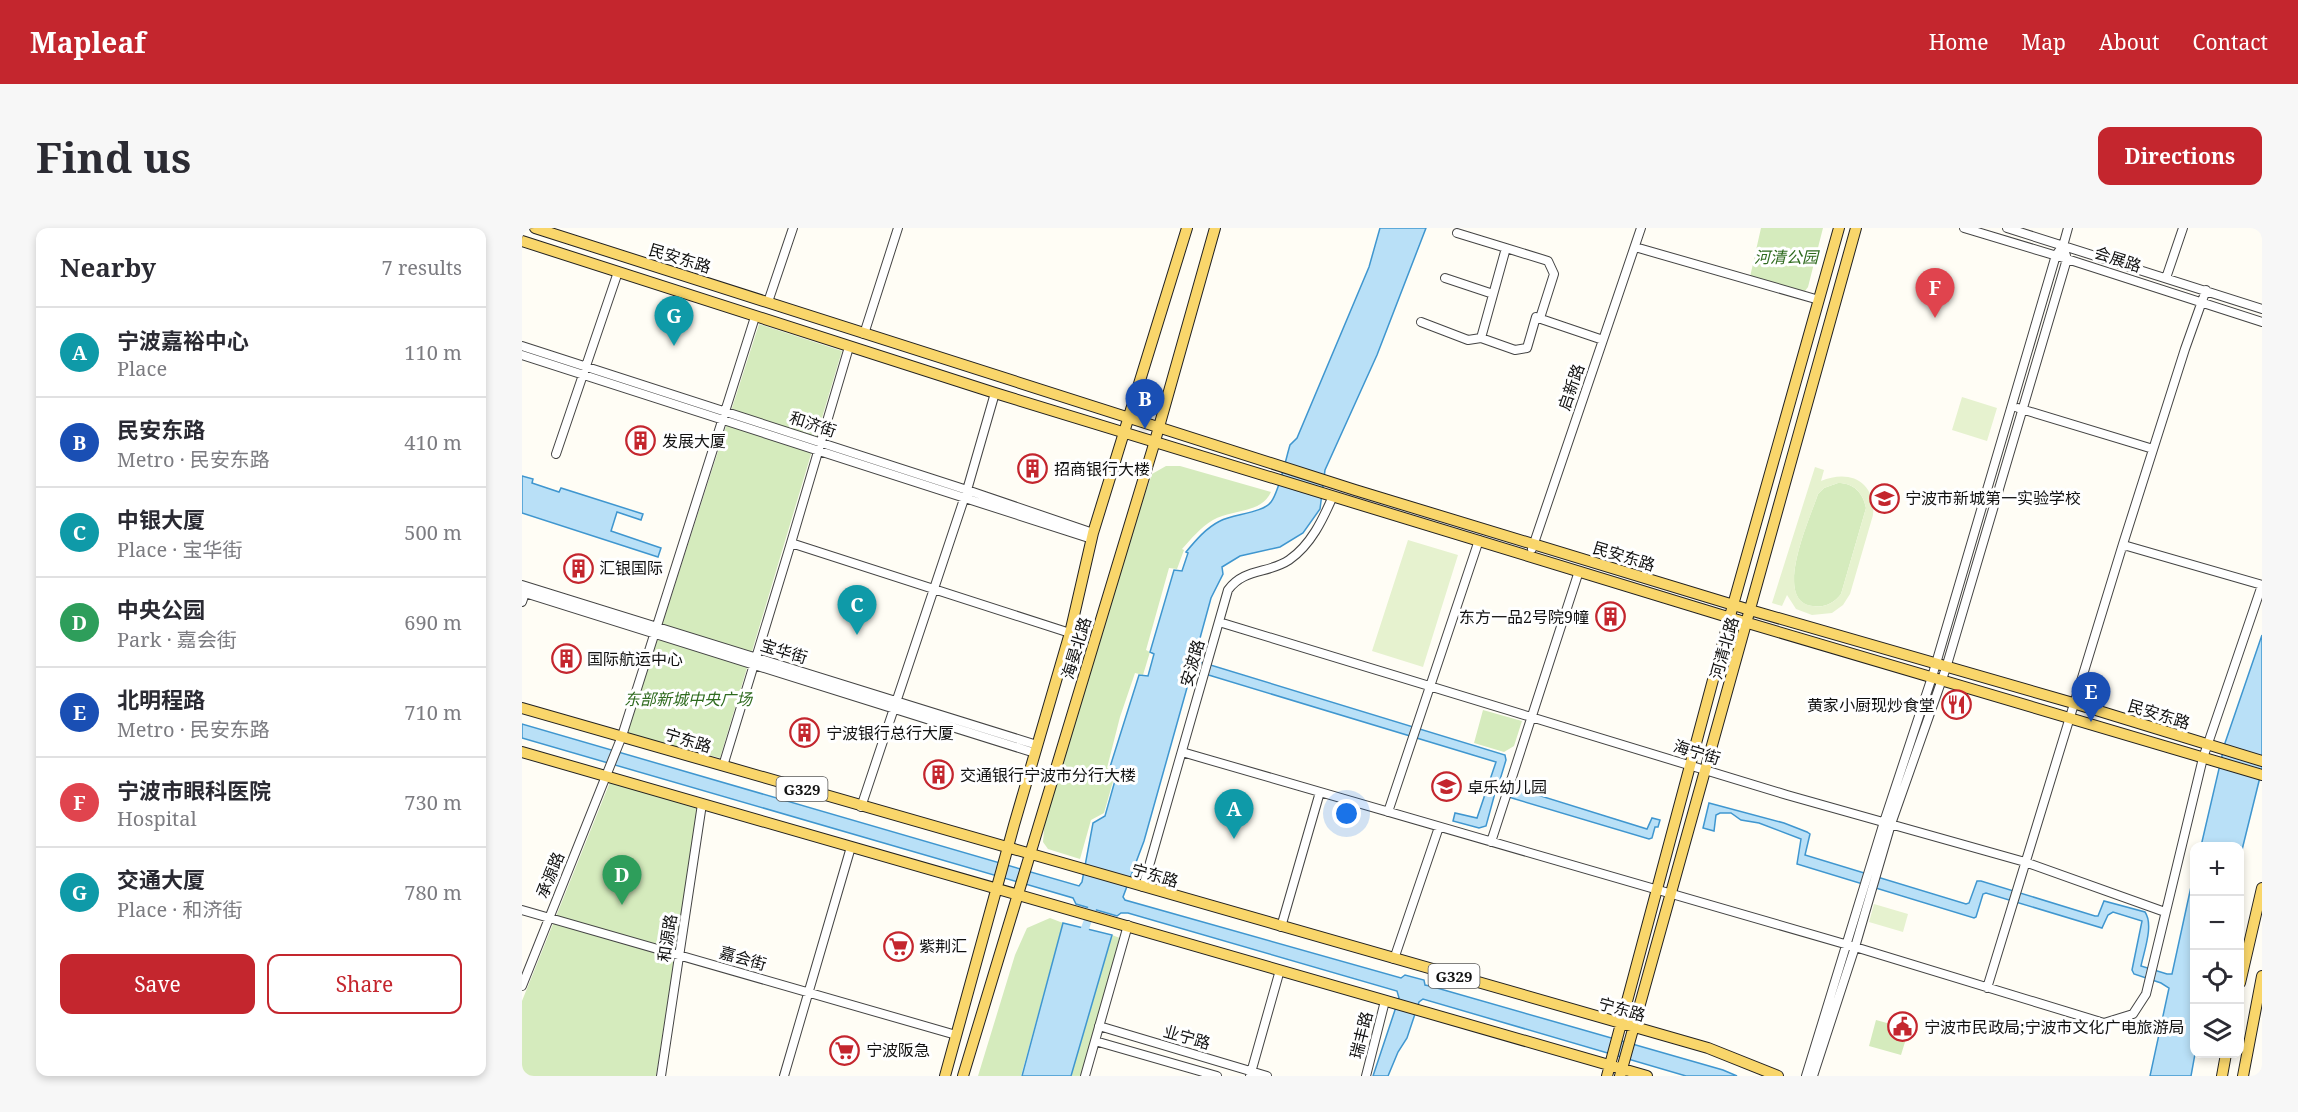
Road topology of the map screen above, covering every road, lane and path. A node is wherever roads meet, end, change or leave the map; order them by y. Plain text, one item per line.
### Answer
1 (535, 228) edge
2 (793, 228) edge
3 (898, 228) edge
4 (1187, 228) edge
5 (1215, 228) edge
6 (1641, 228) edge
7 (1839, 228) edge
8 (1856, 228) edge
9 (1964, 228) edge
10 (2007, 228) edge
11 (2068, 228) edge
12 (2183, 228) edge
13 (1457, 233) dead end
14 (522, 241) edge
15 (2063, 246) junction
16 (1635, 247) junction
17 (1506, 248) junction
18 (2055, 255) junction
19 (2067, 259) junction
20 (618, 272) junction
21 (1445, 278) dead end
22 (2166, 278) junction
23 (2206, 290) junction
24 (1493, 294) junction
25 (1819, 300) junction
26 (2202, 301) junction
27 (768, 302) junction
28 (2262, 309) edge
29 (755, 317) junction
30 (1540, 318) junction
31 (1420, 322) dead end
32 (2262, 322) edge
33 (864, 334) junction
34 (1480, 338) junction
35 (1603, 340) junction
36 (522, 346) edge
37 (849, 347) junction
38 (522, 355) edge
39 (584, 371) junction
40 (995, 393) junction
41 (2012, 406) junction
42 (2022, 409) junction
43 (723, 415) junction
44 (1129, 419) junction
45 (1158, 428) junction
46 (1125, 432) junction
47 (1155, 441) junction
48 (820, 446) junction
49 (2153, 449) junction
50 (556, 454) dead end
51 (966, 494) junction
52 (1333, 496) junction
53 (1093, 536) junction
54 (1479, 540) junction
55 (791, 543) junction
56 (1534, 544) junction
57 (2123, 547) junction
58 (1530, 556) junction
59 (1580, 571) junction
60 (2262, 585) edge
61 (934, 589) junction
62 (523, 593) edge
63 (1733, 605) junction
64 (1750, 610) junction
65 (1731, 618) junction
66 (1219, 621) junction
67 (1746, 622) junction
68 (654, 630) junction
69 (1070, 633) junction
70 (754, 661) junction
71 (1940, 667) junction
72 (1937, 679) junction
73 (1430, 686) junction
74 (2073, 703) junction
75 (894, 705) junction
76 (522, 708) edge
77 (1532, 717) junction
78 (2069, 718) junction
79 (622, 736) junction
80 (2207, 745) junction
81 (1036, 749) junction
82 (522, 752) edge
83 (1182, 752) junction
84 (2203, 758) junction
85 (2262, 761) edge
86 (723, 766) junction
87 (1691, 766) junction
88 (1705, 770) junction
89 (2262, 775) edge
90 (606, 776) junction
91 (1320, 792) junction
92 (702, 804) junction
93 (861, 807) junction
94 (1388, 812) junction
95 (1887, 823) junction
96 (1439, 827) junction
97 (1491, 842) junction
98 (851, 847) junction
99 (1008, 848) junction
100 (1029, 855) junction
101 (2025, 862) junction
102 (1143, 887) junction
103 (2262, 888) edge
104 (997, 889) junction
105 (1657, 891) junction
106 (1018, 895) junction
107 (1671, 895) junction
108 (522, 910) edge
109 (2165, 912) junction
110 (549, 918) junction
111 (1128, 925) junction
112 (1281, 927) junction
113 (1851, 946) junction
114 (679, 955) junction
115 (1394, 959) junction
116 (2244, 966) edge
117 (1280, 970) junction
118 (2262, 976) edge
119 (522, 986) edge
120 (1987, 988) junction
121 (808, 993) junction
122 (1385, 1001) junction
123 (1621, 1024) junction
124 (1099, 1026) junction
125 (1634, 1028) junction
126 (956, 1035) junction
127 (1095, 1041) junction
128 (2225, 1058) edge
129 (1608, 1071) edge
130 (1621, 1073) edge
131 (1250, 1074) edge
132 (661, 1076) edge
133 (784, 1076) edge
134 (945, 1076) edge
135 (963, 1076) edge
136 (1085, 1076) edge
137 (1217, 1076) edge
138 (1267, 1076) edge
139 (1366, 1076) edge
140 (1647, 1076) edge
141 (1778, 1076) edge
142 (1806, 1076) edge
143 (1813, 1076) edge
144 (2222, 1076) edge
145 (2243, 1076) edge

1 - 27 main road, 民安东路
2 - 27 street
3 - 33 street
4 - 44 main road, 海晏北路
5 - 45 main road, 海晏北路
6 - 16 street, 启新路
7 - 25 main road, 河清北路
8 - 64 main road, 河清北路
9 - 18 street, 会展路
10 - 15 street, 会展路
11 - 15 street
12 - 22 street
13 - 17 street
14 - 20 main road, 民安东路
15 - 18 street
15 - 19 street
15 - 22 street, 会展路
16 - 25 street
16 - 35 street, 启新路
17 - 24 street
17 - 30 street
18 - 19 street, 会展路
18 - 41 street
19 - 26 street, 会展路
19 - 42 street
20 - 29 main road, 民安东路
20 - 39 street
21 - 24 street
22 - 23 street, 会展路
23 - 26 street
23 - 28 street, 会展路
24 - 34 street
25 - 63 main road, 河清北路
26 - 32 street, 会展路
26 - 49 street
27 - 33 main road, 民安东路
29 - 37 main road, 民安东路
29 - 43 street, 承源路
30 - 34 street
30 - 35 street
31 - 34 street
33 - 44 main road, 民安东路
35 - 56 street, 启新路
36 - 39 street, 和济街
37 - 40 main road, 民安东路
37 - 48 street
38 - 39 street, 和济街
39 - 43 street, 和济街
39 - 50 street
40 - 46 main road, 民安东路
40 - 51 street
41 - 42 street
41 - 71 street
42 - 49 street
42 - 71 street
43 - 48 street, 和济街
43 - 68 street, 承源路
44 - 45 main road, 民安东路
44 - 46 main road, 海晏北路
45 - 47 main road, 海晏北路
45 - 56 main road, 民安东路
46 - 47 main road, 民安东路
46 - 53 main road, 海晏北路
47 - 52 main road, 民安东路
47 - 100 main road, 海晏北路
48 - 51 street, 和济街
48 - 55 street
49 - 57 street
51 - 53 street, 和济街
51 - 61 street
52 - 54 main road, 民安东路
52 - 66 street, 安波路
53 - 69 main road, 海晏北路
54 - 58 main road, 民安东路
54 - 73 street
55 - 61 street
55 - 70 street
56 - 58 street, 启新路
56 - 63 main road, 民安东路
57 - 60 street
57 - 74 street
58 - 59 main road, 民安东路
59 - 65 main road, 民安东路
59 - 77 street
60 - 80 street
61 - 69 street
61 - 75 street
62 - 68 street, 宝华街
63 - 64 main road, 民安东路
63 - 65 main road, 河清北路
64 - 67 main road, 河清北路
64 - 71 main road, 民安东路
65 - 67 main road, 民安东路
65 - 87 main road, 河清北路
66 - 73 street, 海宁街
66 - 83 street, 安波路
67 - 72 main road, 民安东路
67 - 88 main road, 河清北路
68 - 70 street, 宝华街
68 - 79 street, 承源路
69 - 81 main road, 海晏北路
70 - 75 street, 宝华街
70 - 86 street
71 - 72 street
71 - 74 main road, 民安东路
72 - 78 main road, 民安东路
72 - 95 street
73 - 77 street, 海宁街
73 - 94 street
74 - 78 street
74 - 80 main road, 民安东路
75 - 81 street, 宝华街
75 - 93 street
76 - 79 main road, 宁东路 / G329
77 - 87 street, 海宁街
77 - 97 street
78 - 84 main road, 民安东路
78 - 101 street
79 - 86 main road, 宁东路 / G329
79 - 90 street, 承源路
80 - 84 street
80 - 85 main road, 民安东路
81 - 99 main road, 海晏北路
82 - 90 main road, G329
83 - 91 street
83 - 102 street, 安波路
84 - 89 main road, 民安东路
84 - 109 street
86 - 93 main road, 宁东路 / G329
87 - 88 street, 海宁街
87 - 105 main road, 河清北路
88 - 95 street, 海宁街
88 - 107 main road, 河清北路
90 - 92 main road, G329
90 - 110 street, 承源路
91 - 94 street
91 - 112 street
92 - 98 main road, G329
92 - 114 street, 和源路
93 - 99 main road, 宁东路 / G329
94 - 96 street
95 - 101 street, 海宁街
95 - 113 street
96 - 97 street
96 - 115 street
97 - 105 street
98 - 104 main road, G329
98 - 121 street
99 - 100 main road, 宁东路 / G329
99 - 104 main road, 海晏北路
100 - 102 main road, 宁东路 / G329
100 - 106 main road, 海晏北路
101 - 109 street, 海宁街
101 - 120 street
102 - 112 main road, 宁东路 / G329
103 - 116 main road
104 - 106 main road, G329
104 - 126 main road, 海晏北路
105 - 107 street
105 - 123 main road, 河清北路
106 - 111 main road, G329
106 - 135 main road, 海晏北路
107 - 113 street
107 - 125 main road, 河清北路
108 - 110 street, 嘉会街
109 - 120 street
110 - 114 street, 嘉会街
110 - 119 street, 承源路
111 - 117 main road, G329
111 - 124 street
112 - 115 main road, 宁东路 / G329
113 - 120 street
113 - 142 street
113 - 143 street
114 - 121 street, 嘉会街
114 - 132 street, 和源路
115 - 123 main road, 宁东路 / G329
117 - 122 main road, G329
117 - 131 street
118 - 145 main road
121 - 126 street, 嘉会街
121 - 133 street
122 - 129 main road, G329
122 - 139 street, 瑞丰路
123 - 125 main road, 宁东路 / G329
123 - 129 main road, 河清北路
124 - 127 street
124 - 131 street, 业宁路
125 - 130 main road, 河清北路
125 - 141 main road, 宁东路 / G329
126 - 134 main road, 海晏北路
127 - 136 street
127 - 137 street, 业宁路
128 - 144 main road
129 - 130 main road, G329
130 - 140 main road, G329
131 - 138 street, 业宁路

